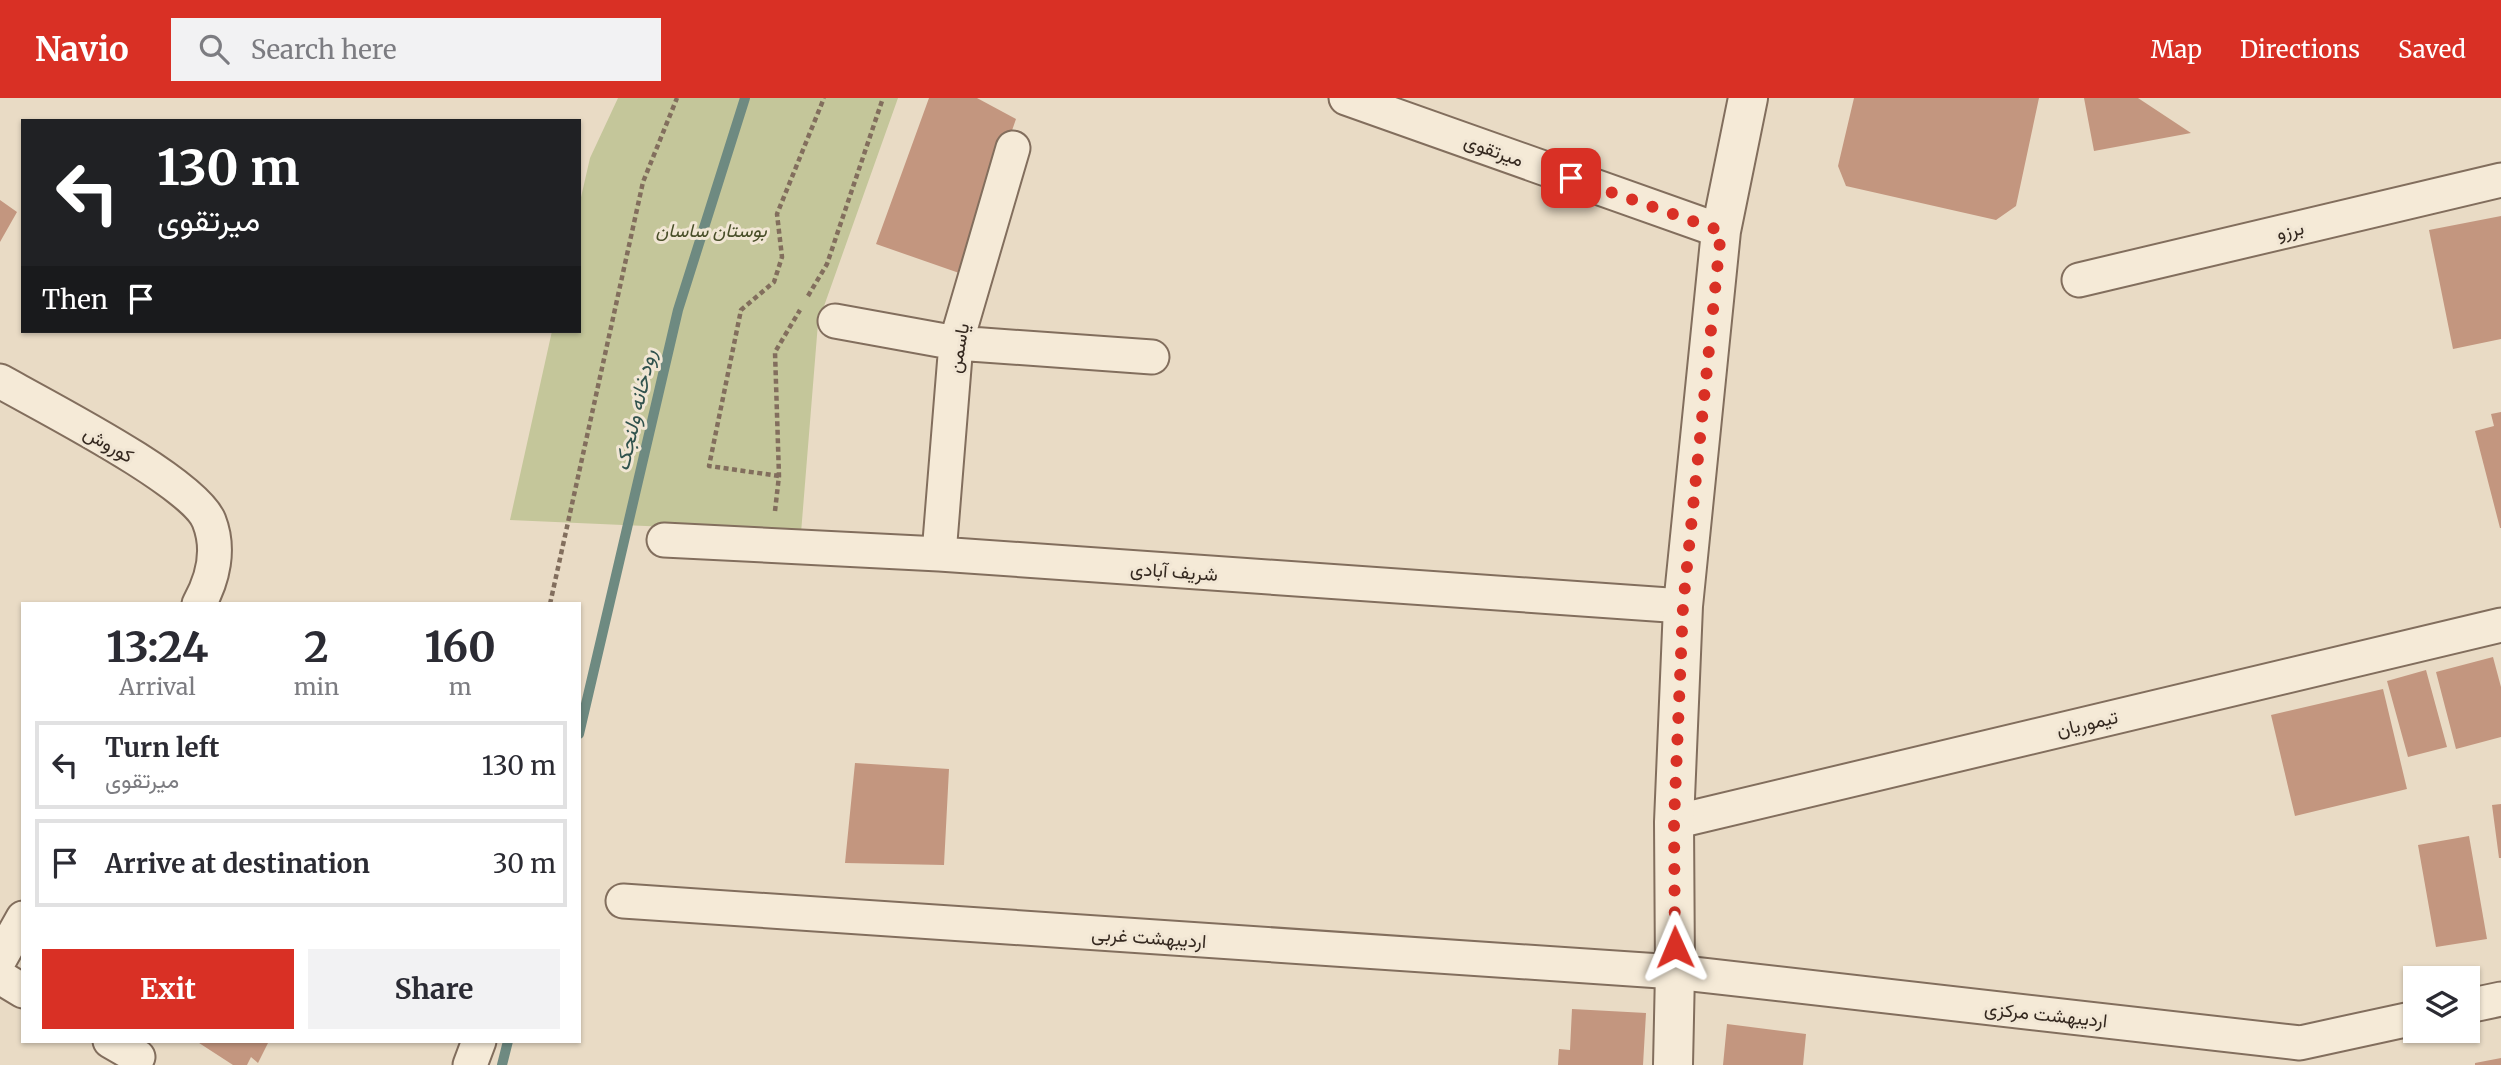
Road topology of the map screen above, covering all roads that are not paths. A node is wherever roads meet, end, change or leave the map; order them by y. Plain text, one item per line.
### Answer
1 (1346, 98) edge
2 (1748, 98) edge
3 (1013, 148) dead end
4 (2501, 180) edge
5 (1721, 231) junction
6 (2079, 280) dead end
7 (835, 321) dead end
8 (956, 343) junction
9 (1152, 357) dead end
10 (0, 381) edge
11 (664, 540) dead end
12 (939, 554) junction
13 (200, 602) edge
14 (1683, 606) junction
15 (2501, 625) edge
16 (1674, 822) junction
17 (623, 901) dead end
18 (21, 922) edge
19 (0, 959) edge
20 (1675, 972) junction
21 (0, 977) edge
22 (21, 989) edge
23 (2501, 999) edge
24 (2480, 1003) edge
25 (2403, 1021) edge
26 (477, 1043) edge
27 (470, 1065) edge
28 (1673, 1065) edge

1 - 5 street, میرتقوی
2 - 5 street
3 - 8 street, یاسمن
4 - 6 street, برزو
5 - 14 street
7 - 8 street
8 - 9 street
8 - 12 street, یاسمن
10 - 13 street, کوروش
11 - 12 street, شریف آبادی
12 - 14 street, شریف آبادی
14 - 16 street
15 - 16 street, تیموریان
16 - 20 street
17 - 20 street, اردیبهشت غربی
18 - 19 street
20 - 25 street, اردیبهشت مرکزی
20 - 28 street
21 - 22 street
23 - 24 street
26 - 27 street

